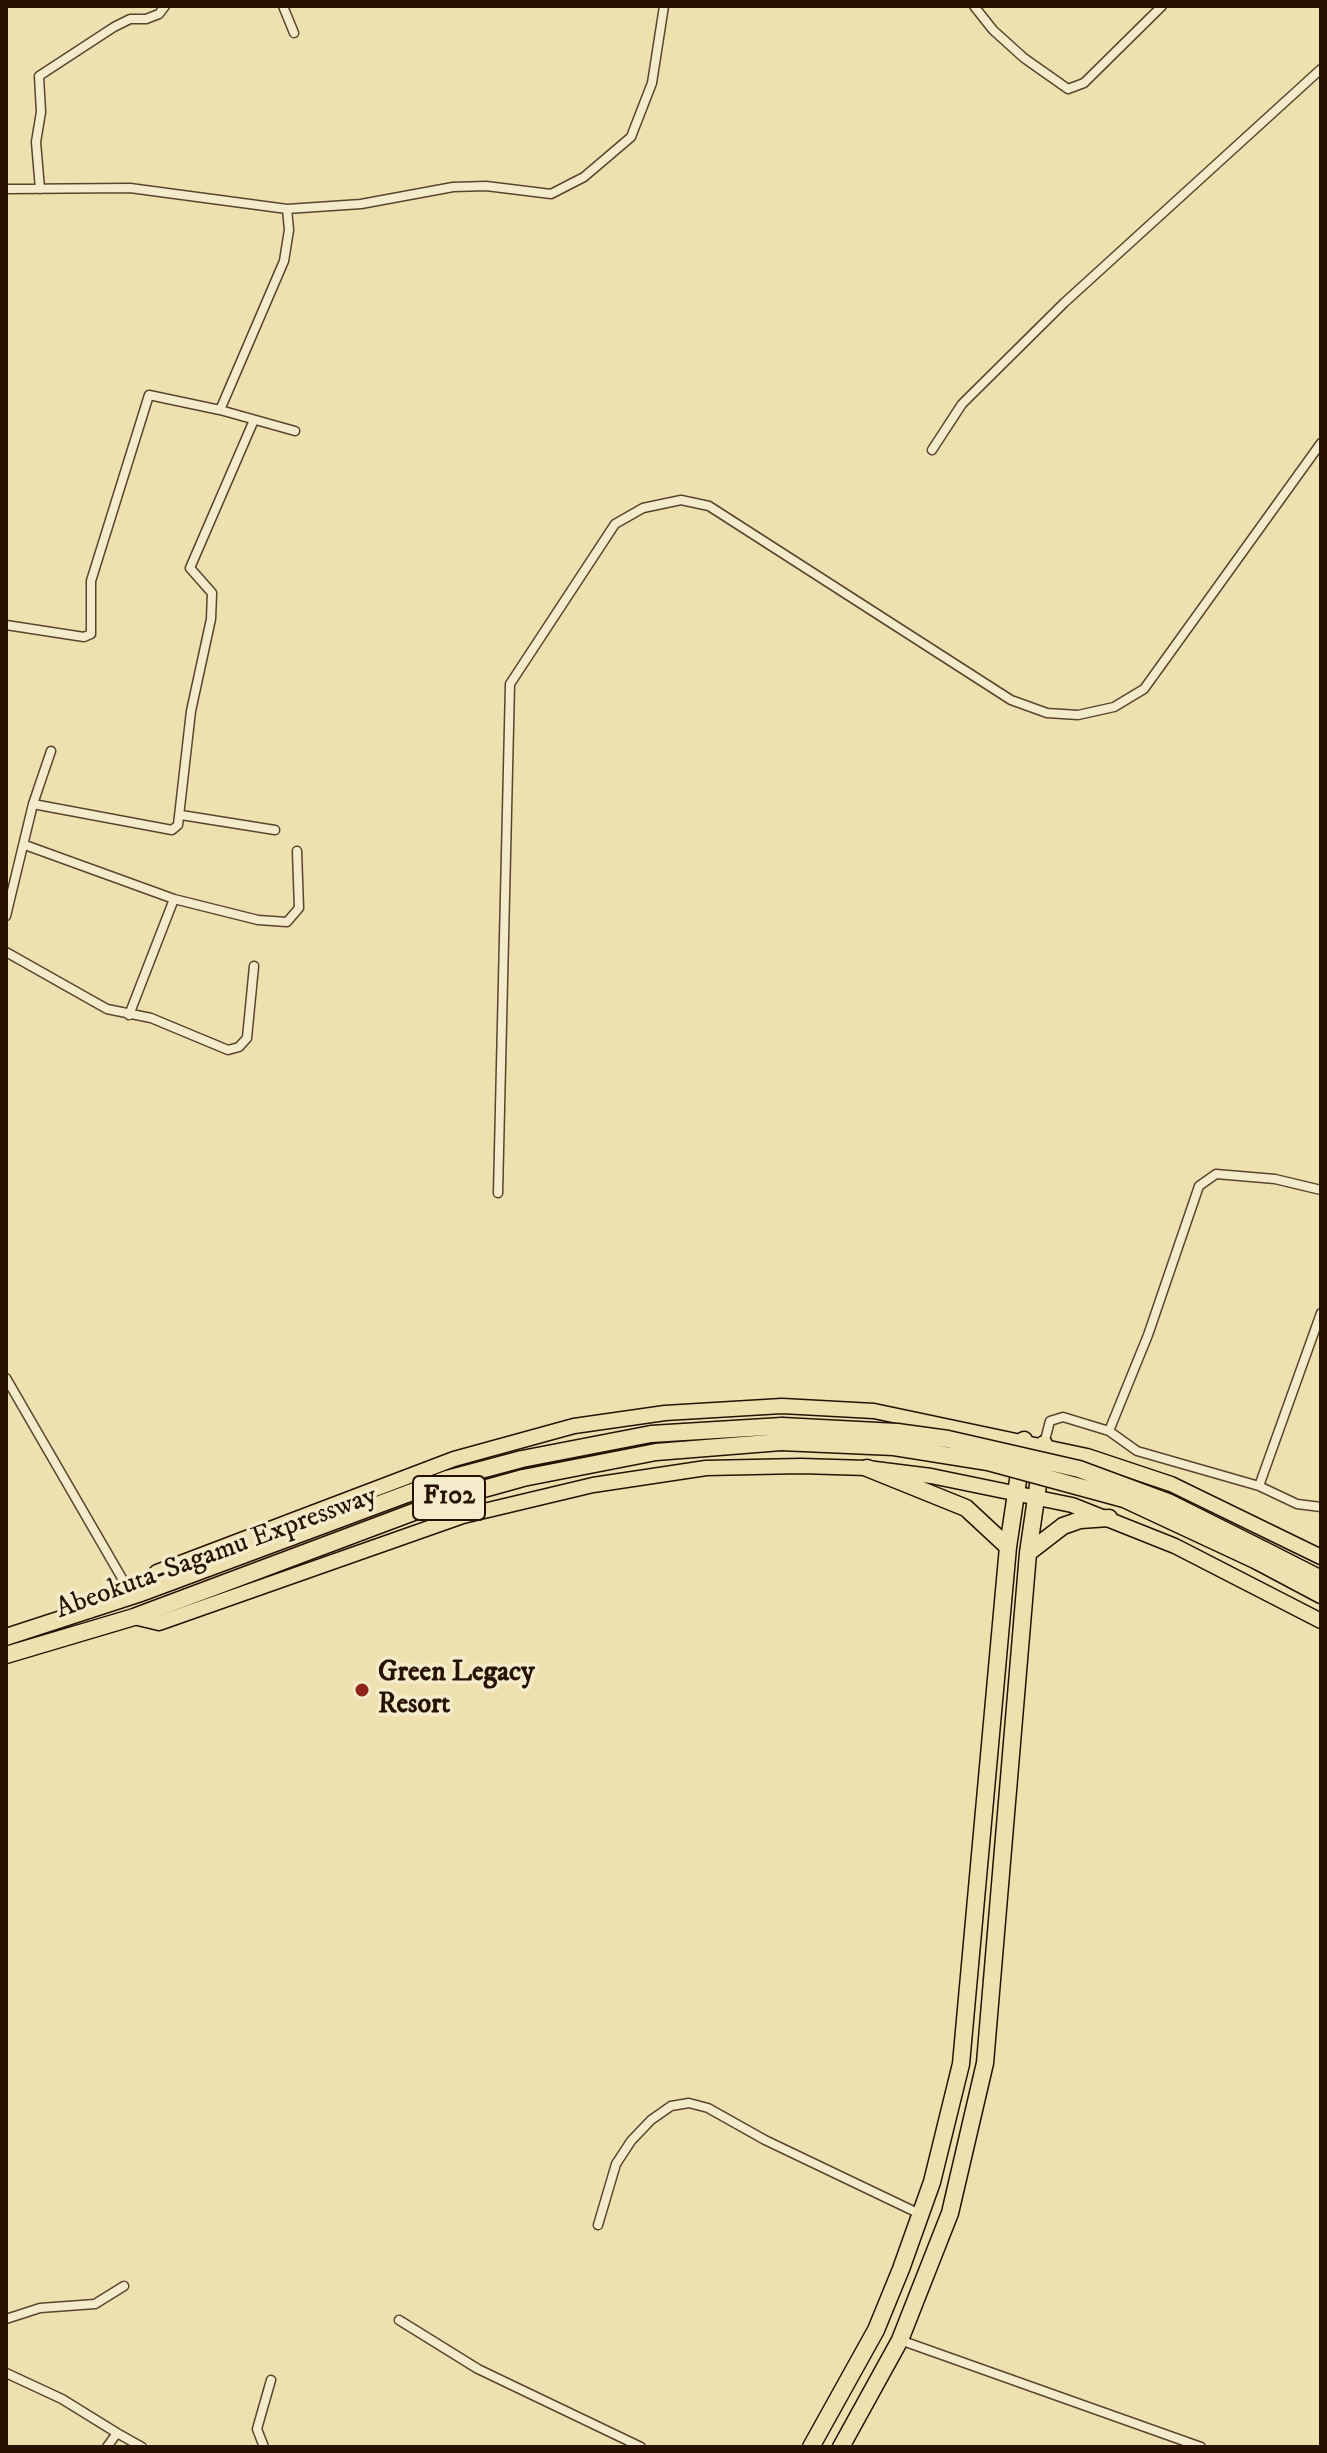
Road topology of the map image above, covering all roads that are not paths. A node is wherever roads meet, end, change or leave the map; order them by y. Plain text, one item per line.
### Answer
1 (165, 6) edge
2 (283, 6) edge
3 (664, 6) edge
4 (974, 6) edge
5 (1162, 6) edge
6 (294, 33) dead end
7 (1321, 69) edge
8 (6, 189) edge
9 (40, 189) junction
10 (287, 209) junction
11 (220, 410) junction
12 (254, 420) junction
13 (295, 431) dead end
14 (1321, 443) edge
15 (932, 450) dead end
16 (6, 625) edge
17 (51, 751) dead end
18 (33, 804) junction
19 (181, 815) junction
20 (275, 830) dead end
21 (25, 845) junction
22 (297, 851) dead end
23 (174, 899) junction
24 (6, 916) edge
25 (6, 952) edge
26 (254, 966) dead end
27 (129, 1015) junction
28 (1321, 1190) edge
29 (498, 1193) dead end
30 (1321, 1313) edge
31 (6, 1378) edge
32 (1109, 1431) junction
33 (782, 1434) junction
34 (1024, 1440) junction
35 (1044, 1444) junction
36 (867, 1468) junction
37 (1259, 1486) junction
38 (1016, 1493) junction
39 (1035, 1496) junction
40 (1321, 1507) edge
41 (1109, 1518) junction
42 (1008, 1547) junction
43 (1028, 1553) junction
44 (1260, 1556) junction
45 (1321, 1557) edge
46 (1321, 1579) edge
47 (138, 1594) junction
48 (1321, 1595) edge
49 (134, 1617) junction
50 (1321, 1621) edge
51 (6, 1637) edge
52 (6, 1655) edge
53 (932, 2182) junction
54 (957, 2188) junction
55 (922, 2215) junction
56 (598, 2225) dead end
57 (124, 2286) dead end
58 (6, 2319) edge
59 (399, 2320) dead end
60 (900, 2340) junction
61 (6, 2373) edge
62 (271, 2380) dead end
63 (117, 2433) junction
64 (107, 2447) edge
65 (142, 2447) edge
66 (264, 2447) edge
67 (641, 2447) edge
68 (811, 2447) edge
69 (841, 2447) edge
70 (1201, 2447) edge

1 - 9 street
2 - 6 street
3 - 10 street
4 - 5 street
7 - 15 street
8 - 9 street
9 - 10 street
10 - 11 street
11 - 12 street
11 - 16 street
12 - 13 street
12 - 19 street
14 - 29 street
17 - 18 street
18 - 19 street
18 - 21 street
19 - 20 street
21 - 23 street
21 - 24 street
22 - 23 street
23 - 27 street
25 - 27 street
26 - 27 street
28 - 32 street
30 - 37 street
31 - 47 street
32 - 35 street
32 - 37 street
33 - 44 highway, Abeokuta-Sagamu Expressway / F102, bridge
33 - 47 highway, Abeokuta-Sagamu Expressway / F102
33 - 49 highway, Abeokuta-Sagamu Expressway / F102
34 - 35 main road
34 - 38 highway
34 - 47 main road
35 - 39 highway
35 - 45 main road
36 - 38 main road
36 - 42 highway
36 - 49 main road
37 - 40 street
38 - 39 main road
38 - 42 highway
39 - 41 main road
39 - 43 highway
41 - 43 highway
41 - 50 main road
42 - 53 highway
43 - 54 highway
44 - 46 highway, Abeokuta-Sagamu Expressway / F102
44 - 48 highway, Abeokuta-Sagamu Expressway / F102
47 - 51 highway, Abeokuta-Sagamu Expressway / F102
49 - 52 highway, Abeokuta-Sagamu Expressway / F102
53 - 54 highway
53 - 55 highway
54 - 60 highway
55 - 56 street
55 - 68 highway
57 - 58 street
59 - 67 street
60 - 69 highway
60 - 70 street
61 - 63 street
62 - 66 street
63 - 64 street
63 - 65 street

